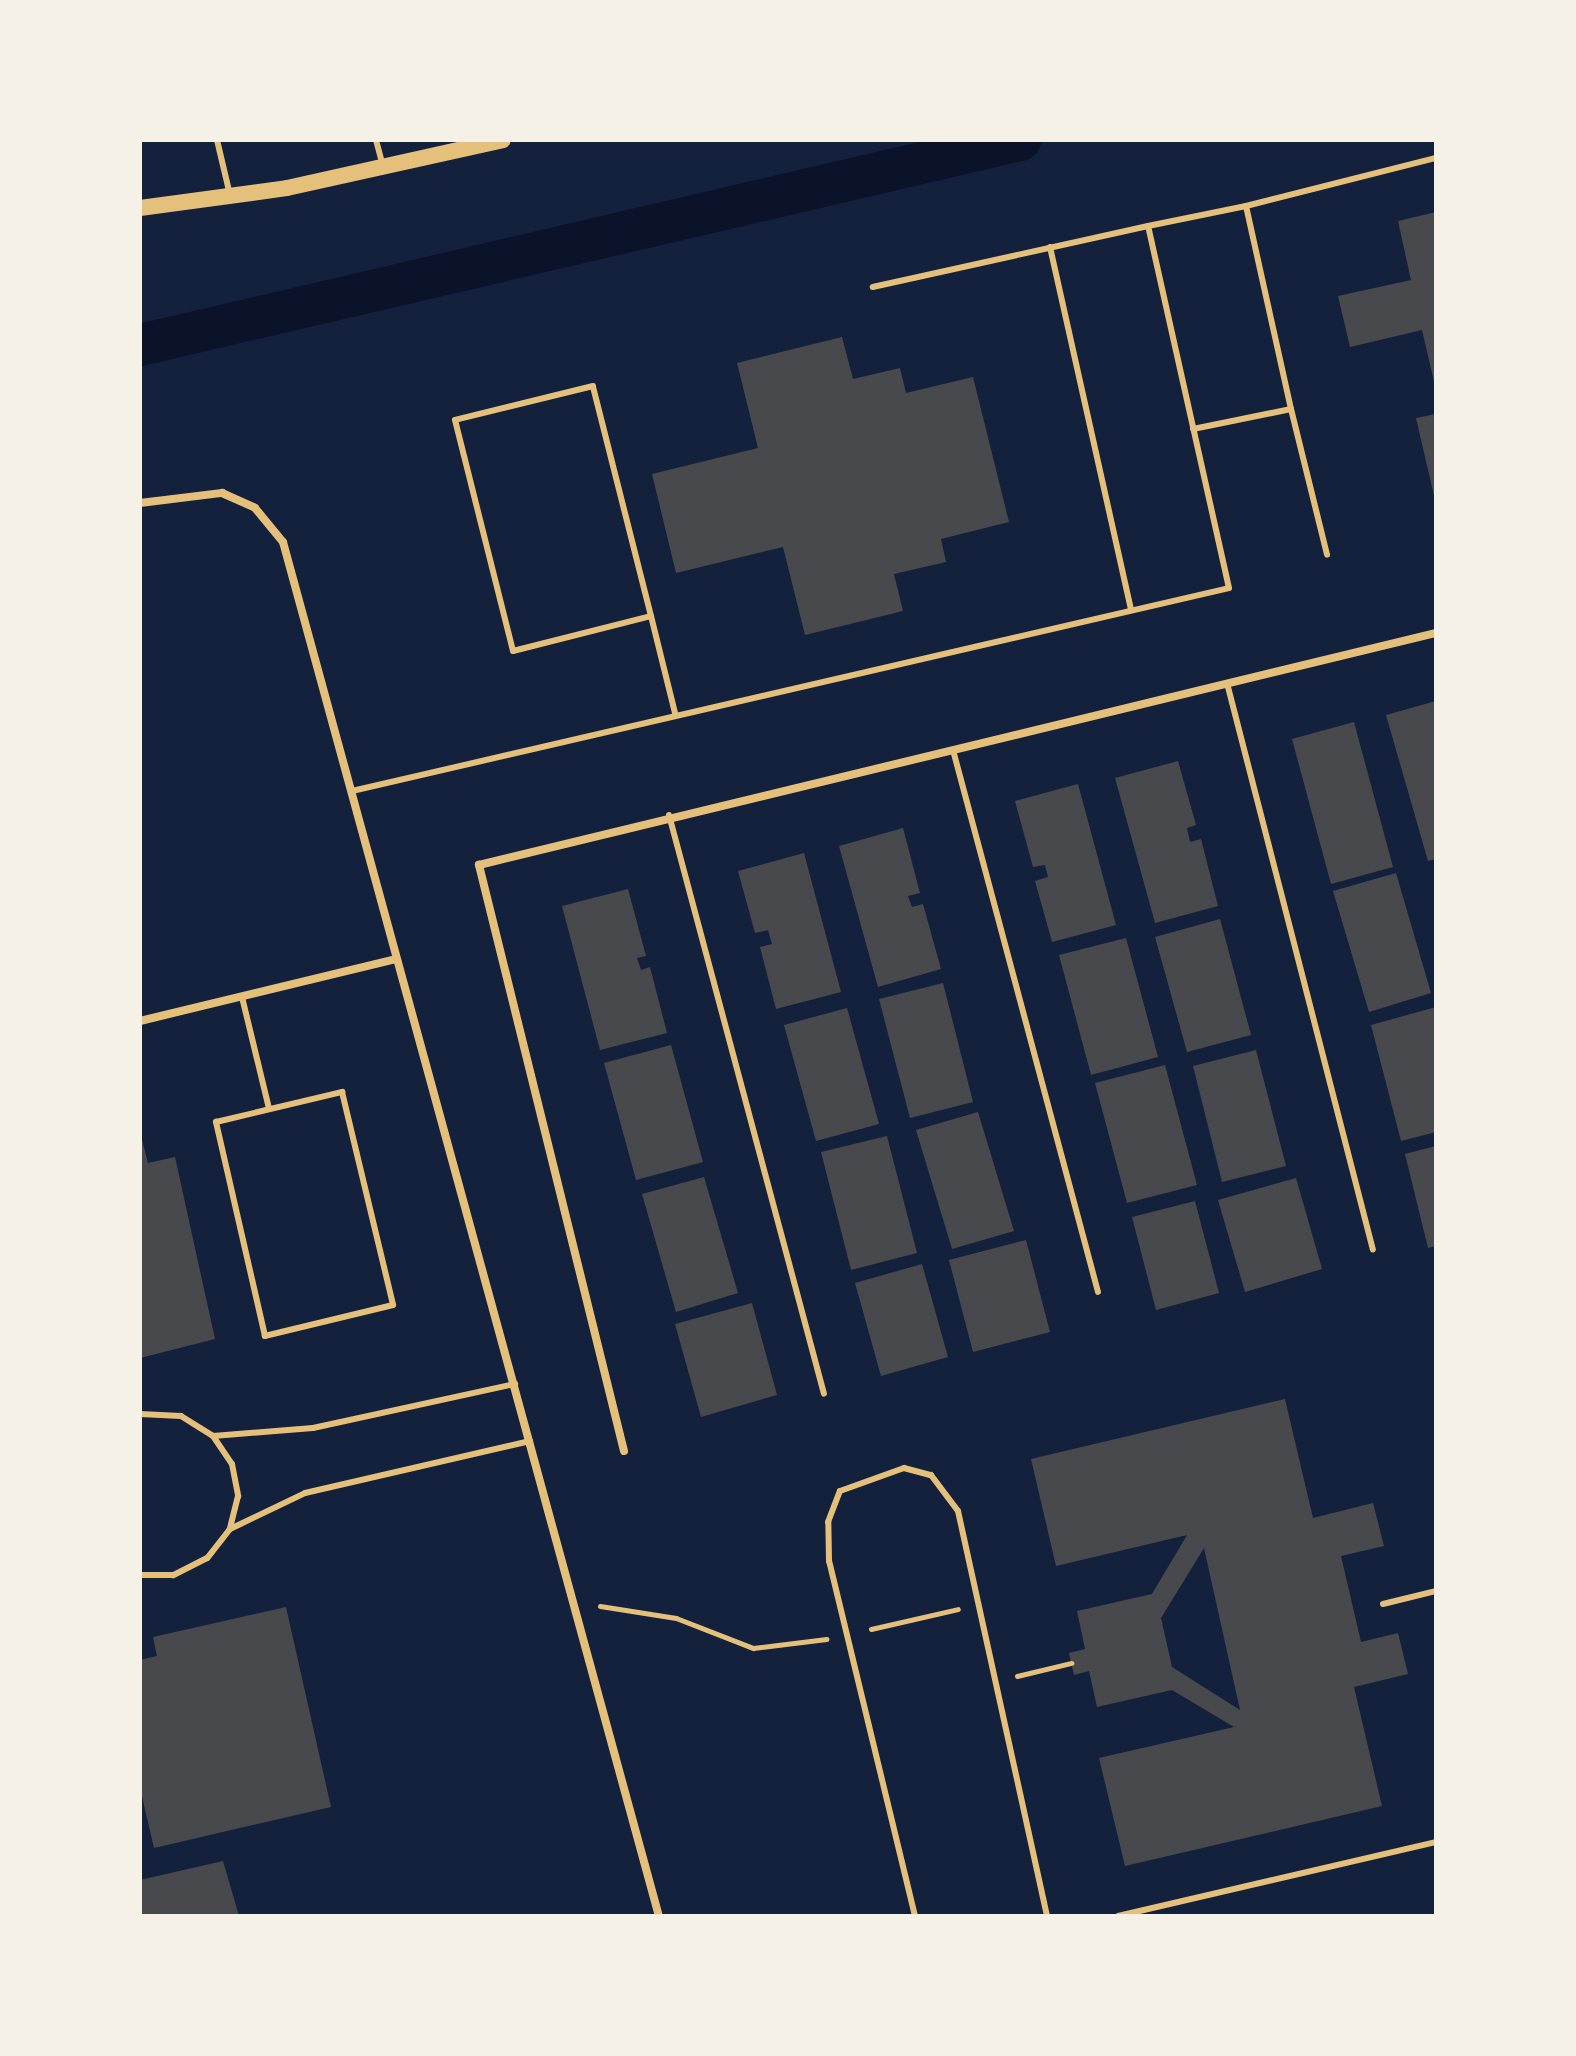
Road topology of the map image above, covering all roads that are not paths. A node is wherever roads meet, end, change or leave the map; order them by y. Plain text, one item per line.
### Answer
1 (217, 140) edge
2 (376, 140) edge
3 (500, 140) edge
4 (1436, 158) edge
5 (383, 167) junction
6 (231, 197) junction
7 (1246, 206) junction
8 (140, 208) edge
9 (1148, 226) junction
10 (1050, 247) junction
11 (873, 287) dead end
12 (1291, 409) junction
13 (1193, 429) junction
14 (140, 503) edge
15 (1327, 555) dead end
16 (1131, 610) junction
17 (651, 616) junction
18 (1436, 633) edge
19 (1227, 683) junction
20 (675, 713) junction
21 (953, 750) junction
22 (352, 791) junction
23 (669, 815) junction
24 (396, 959) junction
25 (242, 997) junction
26 (140, 1021) edge
27 (269, 1109) junction
28 (1373, 1250) dead end
29 (1098, 1292) dead end
30 (515, 1384) junction
31 (824, 1394) dead end
32 (140, 1414) edge
33 (213, 1436) junction
34 (530, 1441) junction
35 (624, 1451) dead end
36 (230, 1529) junction
37 (140, 1575) edge
38 (1436, 1591) edge
39 (1383, 1604) dead end
40 (1436, 1842) edge
41 (659, 1916) edge
42 (915, 1916) edge
43 (1047, 1916) edge
44 (1118, 1916) edge

1 - 6 lane
2 - 5 lane
3 - 5 main road
4 - 7 lane
5 - 6 main road
6 - 8 main road
7 - 9 lane
7 - 12 lane
9 - 10 lane
9 - 13 lane
10 - 11 lane
10 - 16 lane
12 - 13 lane
12 - 15 lane
13 - 16 lane
14 - 22 street
16 - 20 lane
17 - 17 lane
17 - 20 lane
18 - 19 street
19 - 21 street
19 - 28 lane
20 - 22 lane
21 - 23 street
21 - 29 lane
22 - 24 street
23 - 31 lane
23 - 35 street
24 - 25 street
24 - 30 street
25 - 26 street
25 - 27 lane
27 - 27 lane
30 - 33 lane
30 - 34 street
32 - 33 lane
33 - 36 lane
34 - 36 lane
34 - 41 street
36 - 37 lane
38 - 39 lane
40 - 44 lane
42 - 43 lane

